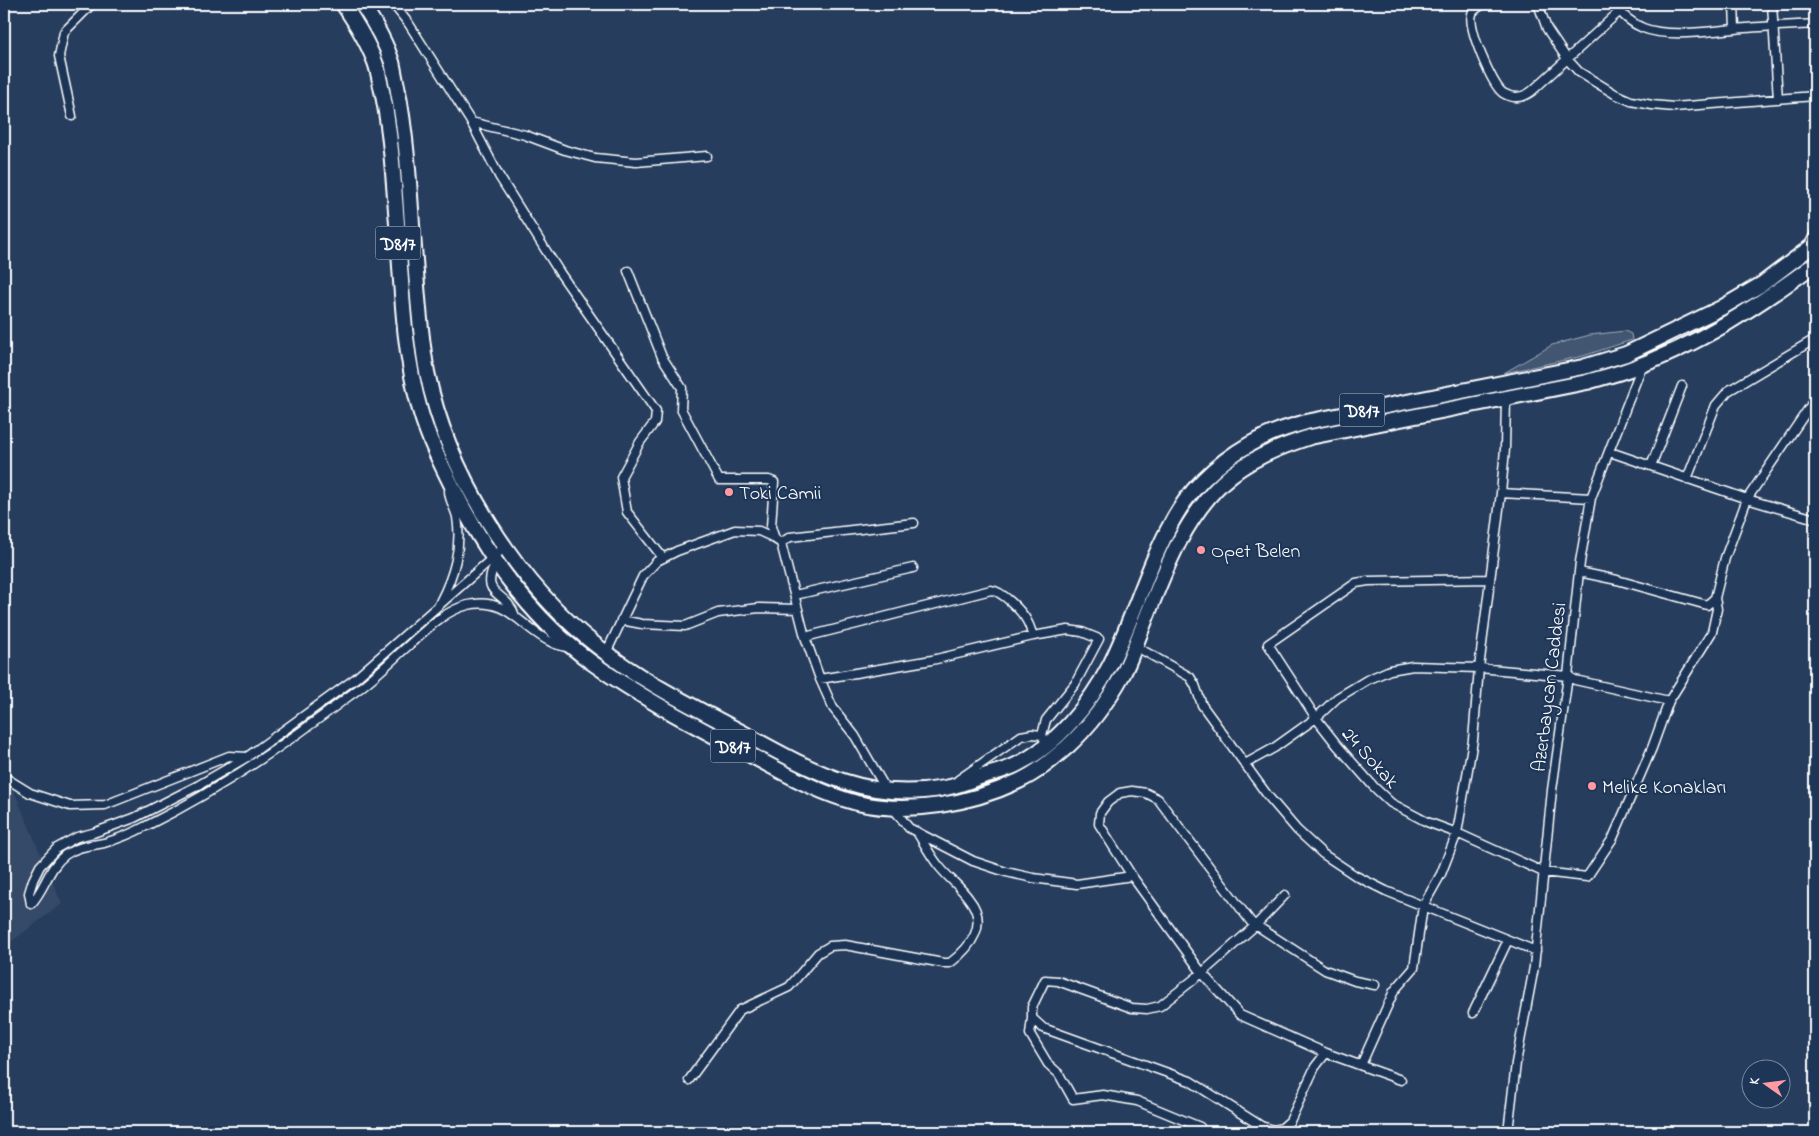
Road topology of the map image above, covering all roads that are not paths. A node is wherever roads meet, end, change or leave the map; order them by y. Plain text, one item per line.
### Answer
1 (92, 4) edge
2 (344, 4) edge
3 (362, 4) edge
4 (393, 4) edge
5 (1483, 4) edge
6 (1538, 4) edge
7 (1614, 4) edge
8 (1734, 4) edge
9 (1772, 4) edge
10 (1620, 12) junction
11 (1815, 24) edge
12 (1773, 26) junction
13 (1735, 28) junction
14 (1567, 59) junction
15 (1815, 96) edge
16 (1778, 99) junction
17 (72, 116) dead end
18 (471, 122) junction
19 (707, 156) dead end
20 (1815, 233) edge
21 (1811, 246) edge
22 (1815, 264) edge
23 (628, 271) dead end
24 (1815, 342) edge
25 (1643, 364) junction
26 (1682, 386) dead end
27 (1506, 398) junction
28 (1815, 399) edge
29 (1610, 452) junction
30 (1651, 466) junction
31 (1687, 479) junction
32 (451, 484) junction
33 (1501, 493) junction
34 (1591, 498) junction
35 (1747, 499) junction
36 (1815, 520) edge
37 (914, 523) dead end
38 (778, 541) junction
39 (505, 547) junction
40 (662, 558) junction
41 (495, 560) junction
42 (913, 568) dead end
43 (1579, 572) junction
44 (1490, 578) junction
45 (794, 595) junction
46 (1716, 598) junction
47 (438, 605) junction
48 (798, 609) junction
49 (515, 616) junction
50 (621, 620) junction
51 (1033, 636) junction
52 (805, 637) junction
53 (1135, 646) junction
54 (577, 650) junction
55 (606, 653) junction
56 (1479, 668) junction
57 (1568, 676) junction
58 (820, 679) junction
59 (1669, 701) junction
60 (1316, 718) junction
61 (1044, 741) junction
62 (247, 757) junction
63 (1055, 757) junction
64 (258, 762) junction
65 (1245, 764) junction
66 (4, 777) edge
67 (948, 788) junction
68 (886, 791) junction
69 (892, 807) junction
70 (917, 832) junction
71 (1457, 833) junction
72 (1543, 872) junction
73 (1132, 876) junction
74 (1285, 895) dead end
75 (1423, 906) junction
76 (1256, 925) junction
77 (1508, 940) junction
78 (1536, 952) junction
79 (1202, 973) junction
80 (1375, 985) dead end
81 (1473, 1013) dead end
82 (1032, 1018) junction
83 (1326, 1052) junction
84 (1361, 1065) junction
85 (689, 1080) dead end
86 (1401, 1080) dead end
87 (1200, 1127) dead end
88 (1508, 1132) edge

1 - 17 street
2 - 32 highway, D817
3 - 39 highway, D817
4 - 18 street
5 - 14 street
6 - 14 street
7 - 10 street
8 - 13 street
9 - 12 street
10 - 13 street
10 - 14 street
11 - 12 street
12 - 13 street
12 - 16 street
14 - 16 street
15 - 16 street
18 - 19 street
18 - 40 street
20 - 21 street
21 - 61 highway, D817
22 - 25 highway, D817
23 - 38 street
24 - 31 street
25 - 27 highway, D817
25 - 29 street, Azerbaycan Caddesi
26 - 30 street
27 - 33 street
27 - 53 highway, D817
28 - 35 street
29 - 30 street
29 - 34 street, Azerbaycan Caddesi
30 - 31 street
31 - 35 street
32 - 41 highway, D817
32 - 47 street
33 - 34 street
33 - 44 street
34 - 43 street, Azerbaycan Caddesi
35 - 36 street
35 - 46 street
37 - 38 street
38 - 40 street
38 - 45 street
39 - 41 street
39 - 55 highway, D817
40 - 50 street
41 - 47 street
41 - 49 street
41 - 54 highway, D817
42 - 45 street
43 - 46 street
43 - 57 street, Azerbaycan Caddesi
44 - 56 street
44 - 60 street, 24 Sokak
45 - 48 street
46 - 59 street
47 - 62 street
48 - 50 street
48 - 52 street
49 - 54 street
49 - 64 street
50 - 55 street
51 - 52 street
51 - 58 street
51 - 61 street
52 - 58 street
53 - 63 highway, D817
53 - 65 street
54 - 69 highway, D817
55 - 68 highway, D817
56 - 57 street
56 - 60 street
56 - 71 street
57 - 59 street
57 - 72 street, Azerbaycan Caddesi
58 - 68 street
59 - 72 street, 24 Sokak
60 - 65 street
60 - 71 street, 24 Sokak
61 - 63 street
61 - 67 highway, D817
61 - 67 street
62 - 64 street
62 - 64 street
62 - 66 street
63 - 69 highway, D817
65 - 75 street
67 - 68 highway, D817
69 - 70 street
70 - 73 street
70 - 85 street
71 - 72 street, 24 Sokak
71 - 75 street
72 - 78 street, Azerbaycan Caddesi
73 - 76 street
73 - 79 street
74 - 76 street
75 - 77 street
75 - 84 street
76 - 79 street
76 - 80 street
77 - 78 street
77 - 81 street
78 - 88 street, Azerbaycan Caddesi
79 - 82 street
79 - 83 street
82 - 83 street
82 - 87 street
83 - 84 street
84 - 86 street

